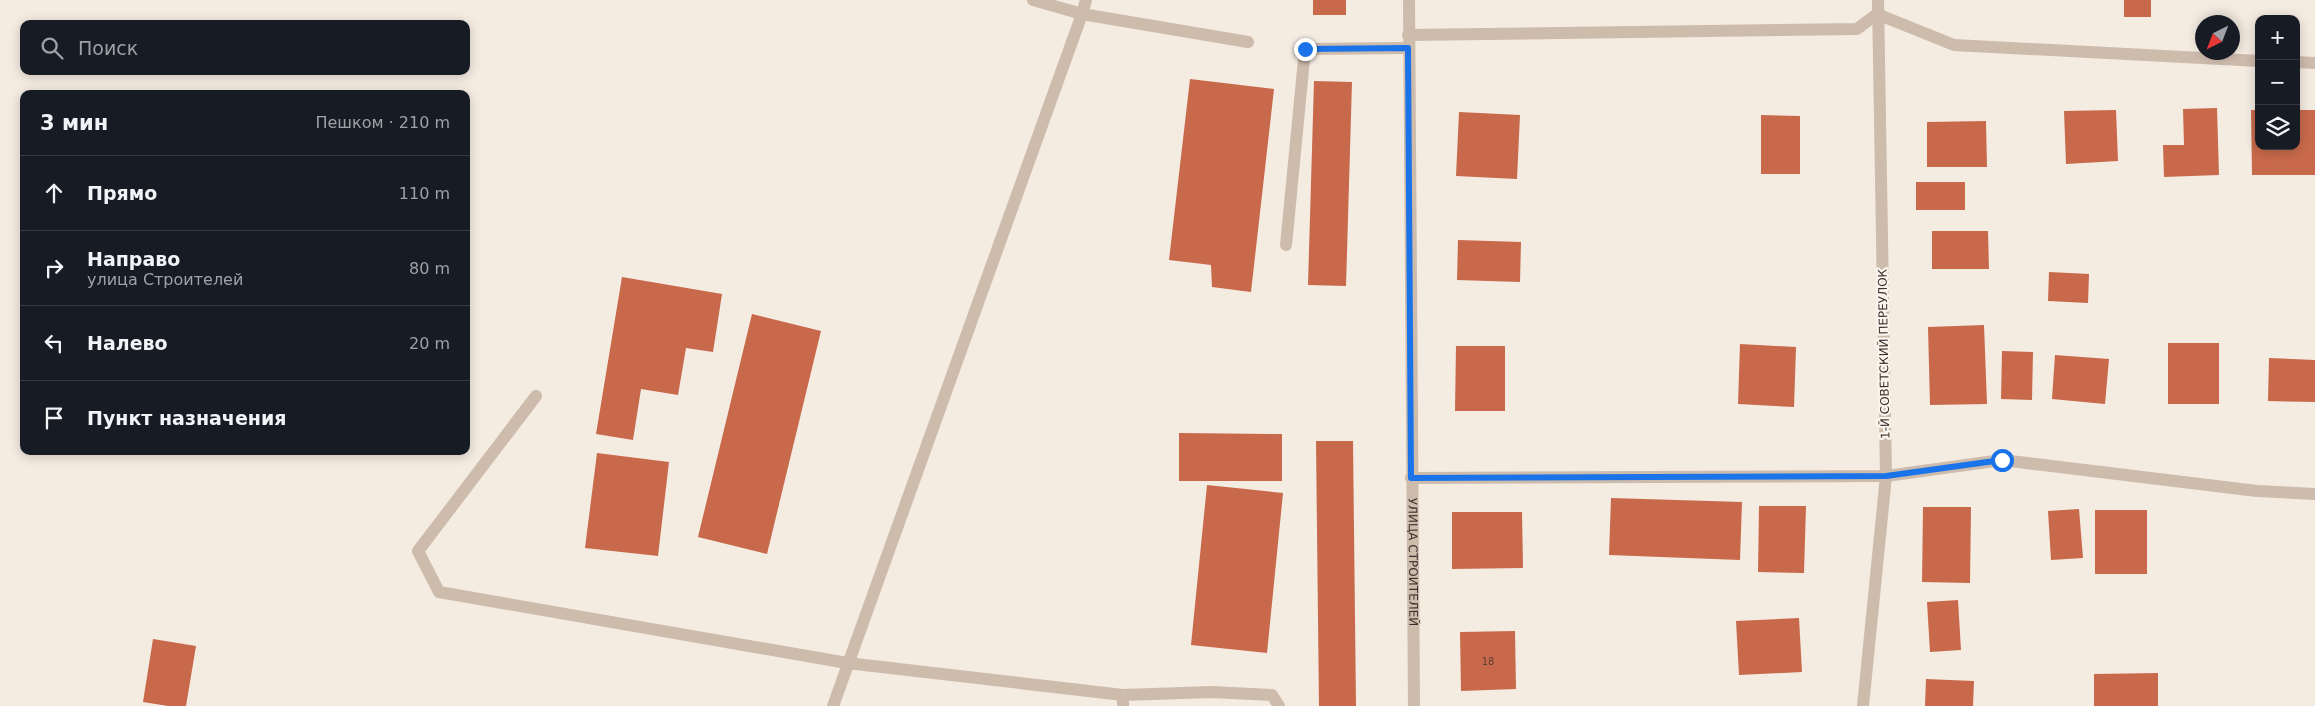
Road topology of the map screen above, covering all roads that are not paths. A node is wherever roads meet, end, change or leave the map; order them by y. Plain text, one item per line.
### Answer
1 (1034, 0) edge
2 (1086, 0) edge
3 (1409, 0) edge
4 (1878, 0) edge
5 (1082, 14) junction
6 (1877, 14) junction
7 (1408, 35) junction
8 (1248, 42) dead end
9 (1408, 48) junction
10 (2255, 61) edge
11 (2300, 62) edge
12 (2315, 63) edge
13 (1286, 245) dead end
14 (536, 396) dead end
15 (1886, 476) junction
16 (1411, 478) junction
17 (2315, 494) edge
18 (847, 663) junction
19 (1123, 700) edge
20 (833, 706) edge
21 (1279, 706) edge
22 (1414, 706) edge
23 (1863, 706) edge

1 - 5 street
2 - 5 street
3 - 7 street, УЛИЦА СТРОИТЕЛЕЙ
4 - 6 street, 1-Й СОВЕТСКИЙ ПЕРЕУЛОК
5 - 8 street
5 - 18 street
6 - 7 street
6 - 10 street
6 - 15 street, 1-Й СОВЕТСКИЙ ПЕРЕУЛОК
7 - 9 street, УЛИЦА СТРОИТЕЛЕЙ
9 - 13 street
9 - 16 street, УЛИЦА СТРОИТЕЛЕЙ
11 - 12 street
14 - 18 street
15 - 16 street
15 - 17 street
15 - 23 street, 1-Й СОВЕТСКИЙ ПЕРЕУЛОК
16 - 22 street, УЛИЦА СТРОИТЕЛЕЙ
18 - 19 street
18 - 20 street
19 - 21 street

